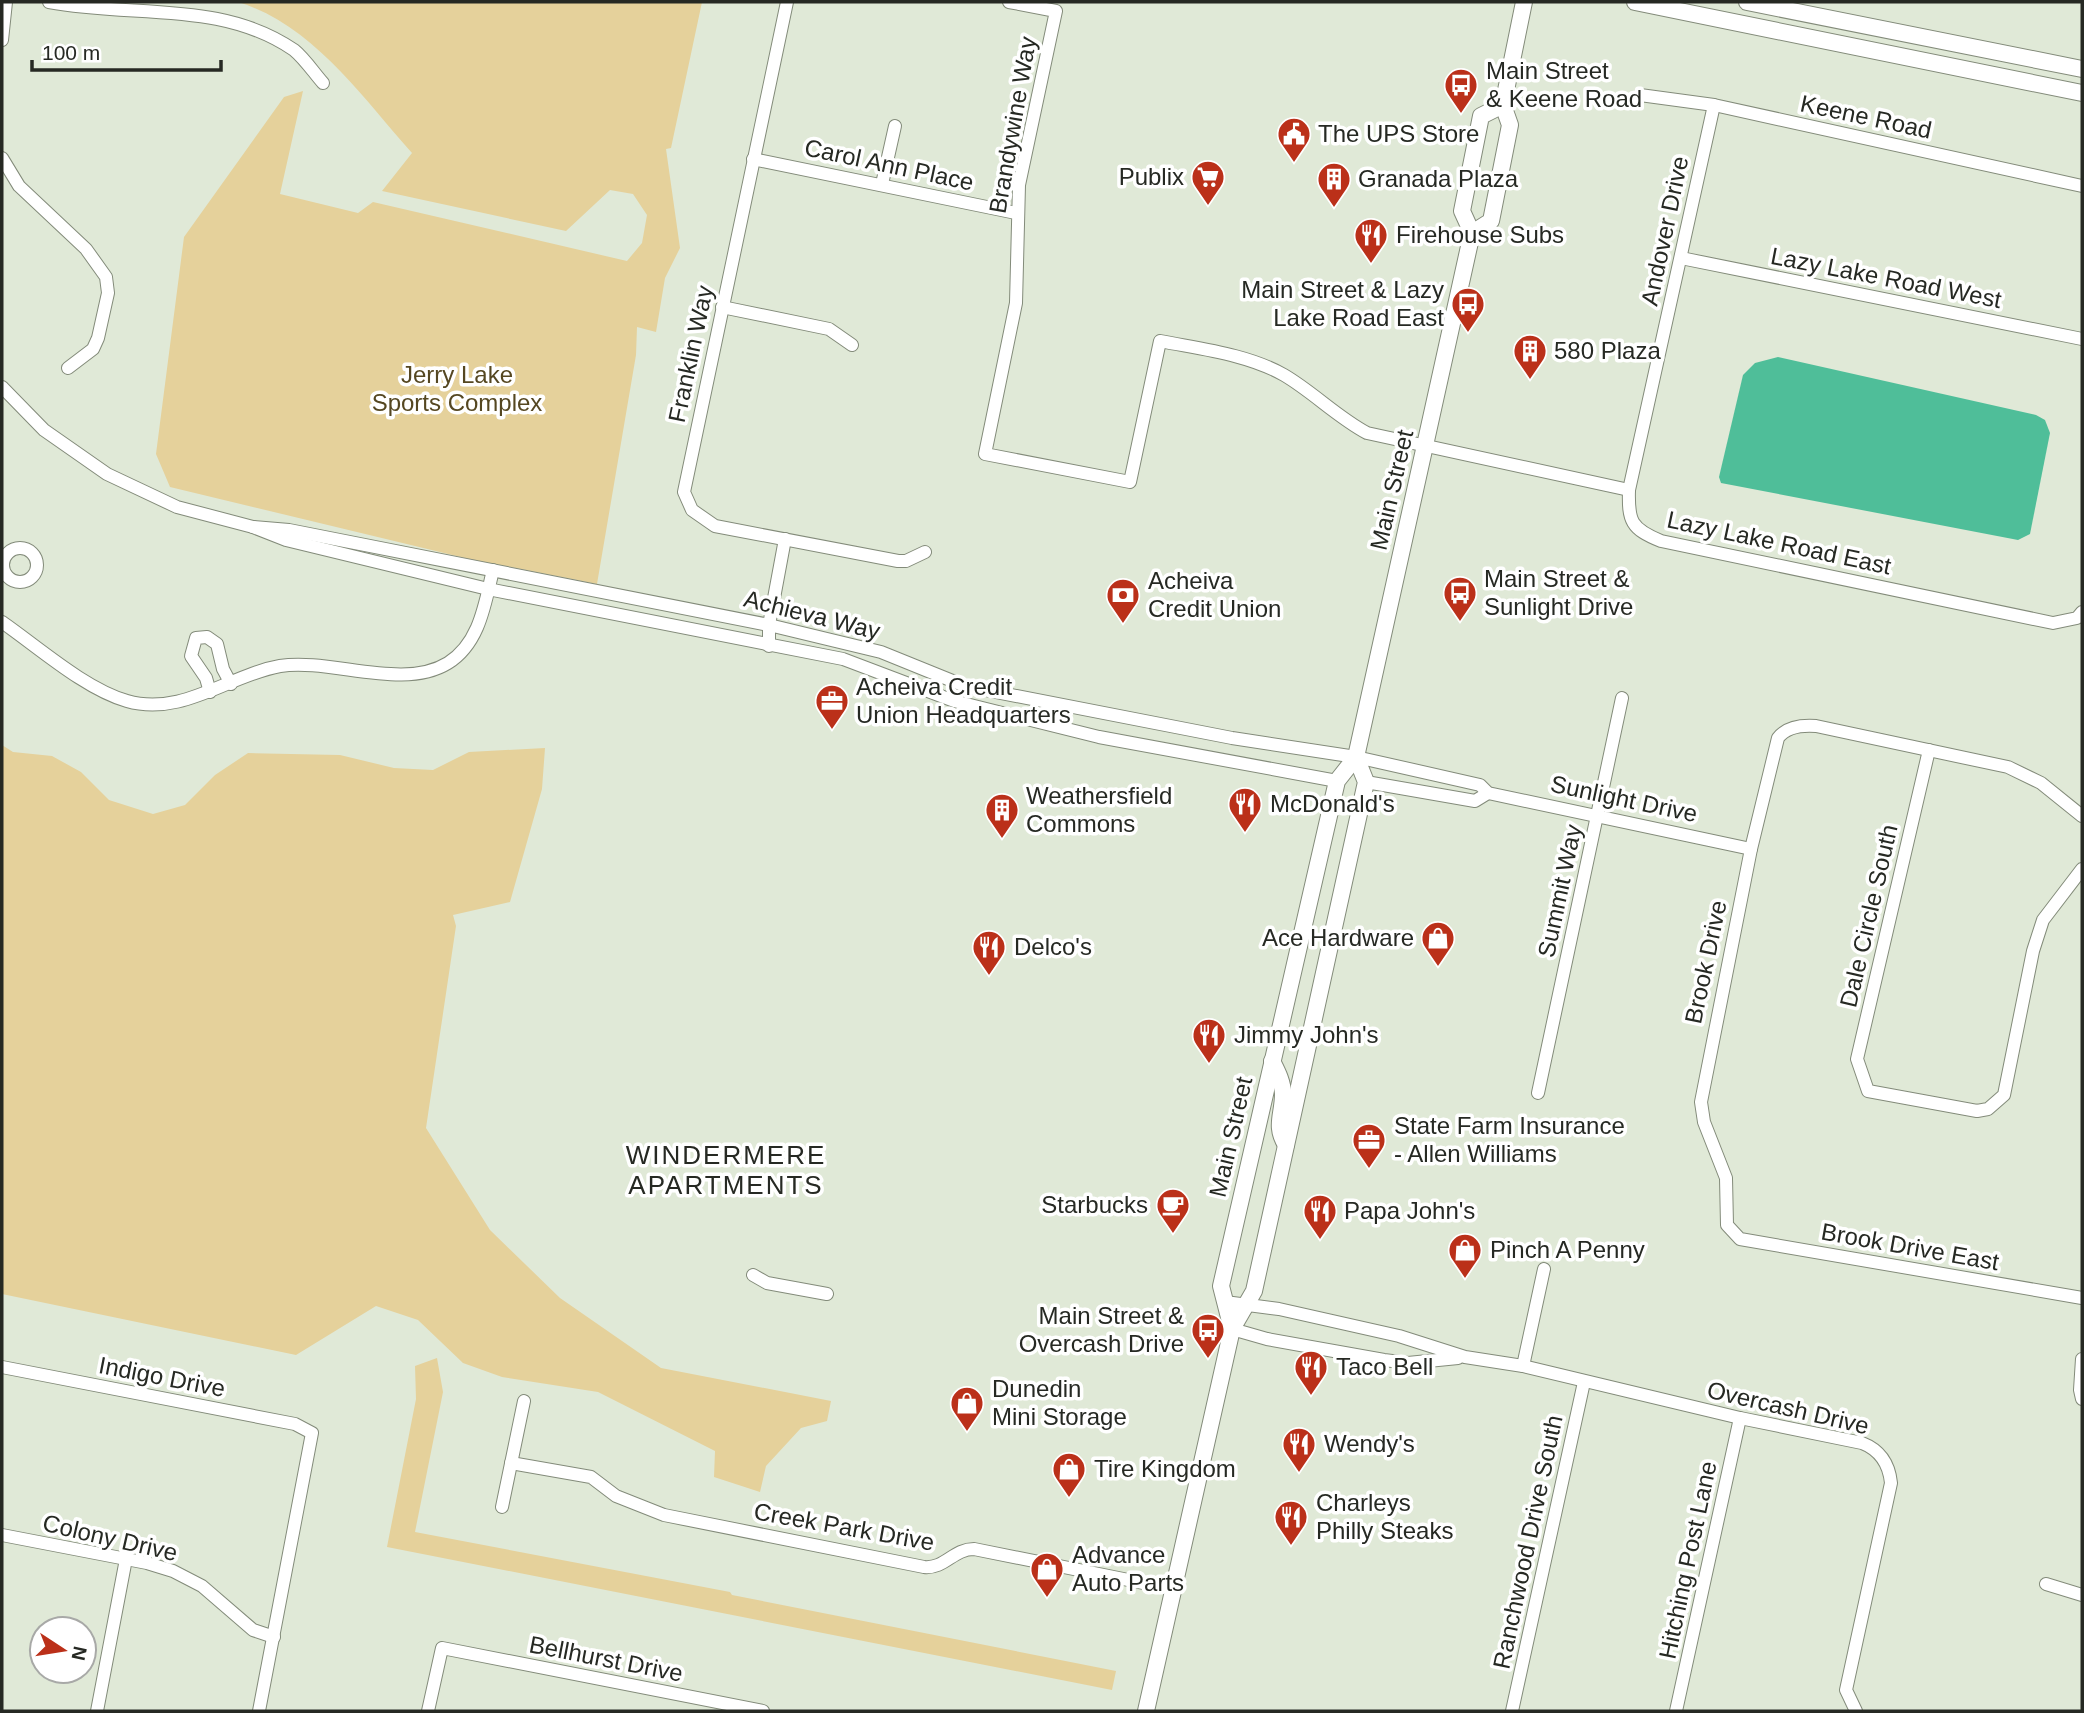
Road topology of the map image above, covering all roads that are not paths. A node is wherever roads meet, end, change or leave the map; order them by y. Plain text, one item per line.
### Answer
1 (6, 2) edge
2 (49, 2) edge
3 (787, 2) edge
4 (1009, 2) edge
5 (1524, 2) edge
6 (1635, 2) edge
7 (1747, 2) edge
8 (2, 40) edge
9 (2082, 69) edge
10 (323, 83) dead end
11 (2082, 93) edge
12 (1640, 95) dead end
13 (1503, 105) junction
14 (1714, 105) junction
15 (895, 126) dead end
16 (2, 158) edge
17 (753, 159) junction
18 (882, 184) junction
19 (2082, 186) edge
20 (1016, 213) junction
21 (1472, 233) junction
22 (1681, 258) junction
23 (722, 307) junction
24 (2082, 339) edge
25 (852, 345) dead end
26 (68, 368) dead end
27 (2, 387) edge
28 (1425, 447) junction
29 (1629, 489) junction
30 (253, 527) junction
31 (785, 539) junction
32 (925, 552) dead end
33 (493, 570) junction
34 (488, 589) junction
35 (2079, 615) edge
36 (2, 622) edge
37 (769, 625) junction
38 (769, 646) junction
39 (231, 684) junction
40 (210, 692) junction
41 (1622, 698) dead end
42 (1929, 750) junction
43 (1356, 757) junction
44 (1337, 781) junction
45 (1366, 782) junction
46 (1488, 793) junction
47 (1598, 814) junction
48 (2082, 816) edge
49 (1751, 849) junction
50 (2082, 869) edge
51 (1272, 1061) junction
52 (1538, 1093) dead end
53 (1286, 1145) junction
54 (1733, 1233) joint
55 (1544, 1269) dead end
56 (753, 1275) dead end
57 (827, 1294) dead end
58 (2082, 1298) edge
59 (1225, 1302) junction
60 (1246, 1304) junction
61 (1231, 1329) junction
62 (1465, 1357) junction
63 (2082, 1359) edge
64 (1523, 1366) junction
65 (2, 1367) edge
66 (1584, 1382) junction
67 (2082, 1399) edge
68 (524, 1401) dead end
69 (1740, 1418) junction
70 (511, 1463) junction
71 (502, 1507) dead end
72 (2, 1535) edge
73 (125, 1559) junction
74 (2046, 1584) dead end
75 (1173, 1589) junction
76 (2082, 1595) edge
77 (274, 1637) junction
78 (97, 1711) edge
79 (259, 1711) edge
80 (428, 1711) edge
81 (763, 1711) edge
82 (1146, 1711) edge
83 (1512, 1711) edge
84 (1676, 1711) edge
85 (1856, 1711) edge

1 - 8 street
2 - 10 street
3 - 17 street, Franklin Way
4 - 20 street, Brandywine Way
5 - 13 main road, Main Street
6 - 11 main road
7 - 9 main road
12 - 14 street, Keene Road
13 - 21 main road, Main Street
13 - 21 main road, Main Street
14 - 19 street, Keene Road
14 - 22 street, Andover Drive
15 - 18 street
16 - 26 street
17 - 18 street, Carol Ann Place
17 - 23 street, Franklin Way
18 - 20 street, Carol Ann Place
20 - 28 street, Brandywine Way
21 - 28 main road, Main Street
22 - 24 street, Lazy Lake Road West
22 - 29 street, Andover Drive
23 - 25 street
23 - 31 street, Franklin Way
27 - 30 street, Achieva Way
28 - 29 street
28 - 43 main road, Main Street
29 - 35 street, Lazy Lake Road East
30 - 33 street, Achieva Way
30 - 34 street, Achieva Way
31 - 32 street, Franklin Way
31 - 37 street
33 - 34 street
33 - 37 street, Achieva Way
34 - 38 street, Achieva Way
34 - 39 street
36 - 40 street
37 - 38 street
37 - 43 street, Achieva Way
38 - 44 street, Achieva Way
39 - 40 street
39 - 40 street
41 - 47 street, Summit Way
42 - 48 street
42 - 49 street, Brook Drive
42 - 50 street, Dale Circle South
43 - 44 main road, Main Street
43 - 45 main road
43 - 46 street, Sunlight Drive
44 - 45 main road
44 - 51 main road, Main Street
45 - 46 street, Sunlight Drive
45 - 53 main road, Main Street
46 - 47 street, Sunlight Drive
47 - 49 street, Sunlight Drive
47 - 52 street, Summit Way
49 - 54 street, Brook Drive
51 - 53 main road
51 - 59 main road, Main Street
53 - 60 main road, Main Street
54 - 58 street, Brook Drive East
55 - 64 street
56 - 57 street
59 - 60 street, Overcash Drive
59 - 61 main road, Main Street
60 - 61 main road, Main Street
60 - 62 street, Overcash Drive
61 - 62 street, Overcash Drive
61 - 75 main road, Main Street
62 - 64 street, Overcash Drive
63 - 67 street
64 - 66 street, Overcash Drive
65 - 77 street, Indigo Drive
66 - 69 street, Overcash Drive
66 - 83 street, Ranchwood Drive South
68 - 70 street
69 - 84 street, Hitching Post Lane
69 - 85 street, Overcash Drive
70 - 71 street
70 - 75 street, Creek Park Drive
72 - 73 street, Colony Drive
73 - 77 street, Colony Drive
73 - 78 street
74 - 76 street
75 - 82 main road, Main Street
77 - 79 street
80 - 81 street, Bellhurst Drive

